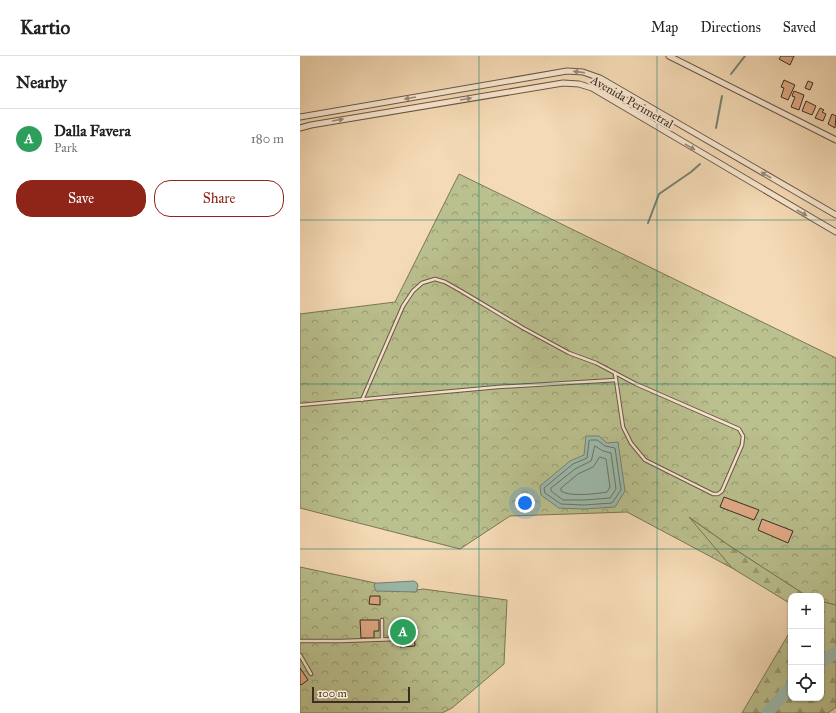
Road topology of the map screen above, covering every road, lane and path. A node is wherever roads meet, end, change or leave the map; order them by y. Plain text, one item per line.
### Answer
1 (669, 56) edge
2 (676, 58) edge
3 (300, 117) edge
4 (300, 128) edge
5 (836, 140) edge
6 (836, 216) edge
7 (836, 232) edge
8 (615, 372) junction
9 (616, 380) junction
10 (362, 400) junction
11 (300, 405) edge
12 (382, 620) dead end
13 (397, 638) dead end
14 (382, 639) junction
15 (300, 640) edge
16 (300, 655) edge
17 (311, 674) dead end

1 - 2 street
2 - 5 street
6 -> 3 street, Avenida Perimetral
4 -> 7 street, Avenida Perimetral
8 - 9 lane
8 - 9 lane
8 - 10 lane
9 - 10 lane
10 - 11 lane
12 - 14 lane
13 - 14 lane
14 - 15 lane
16 - 17 lane

